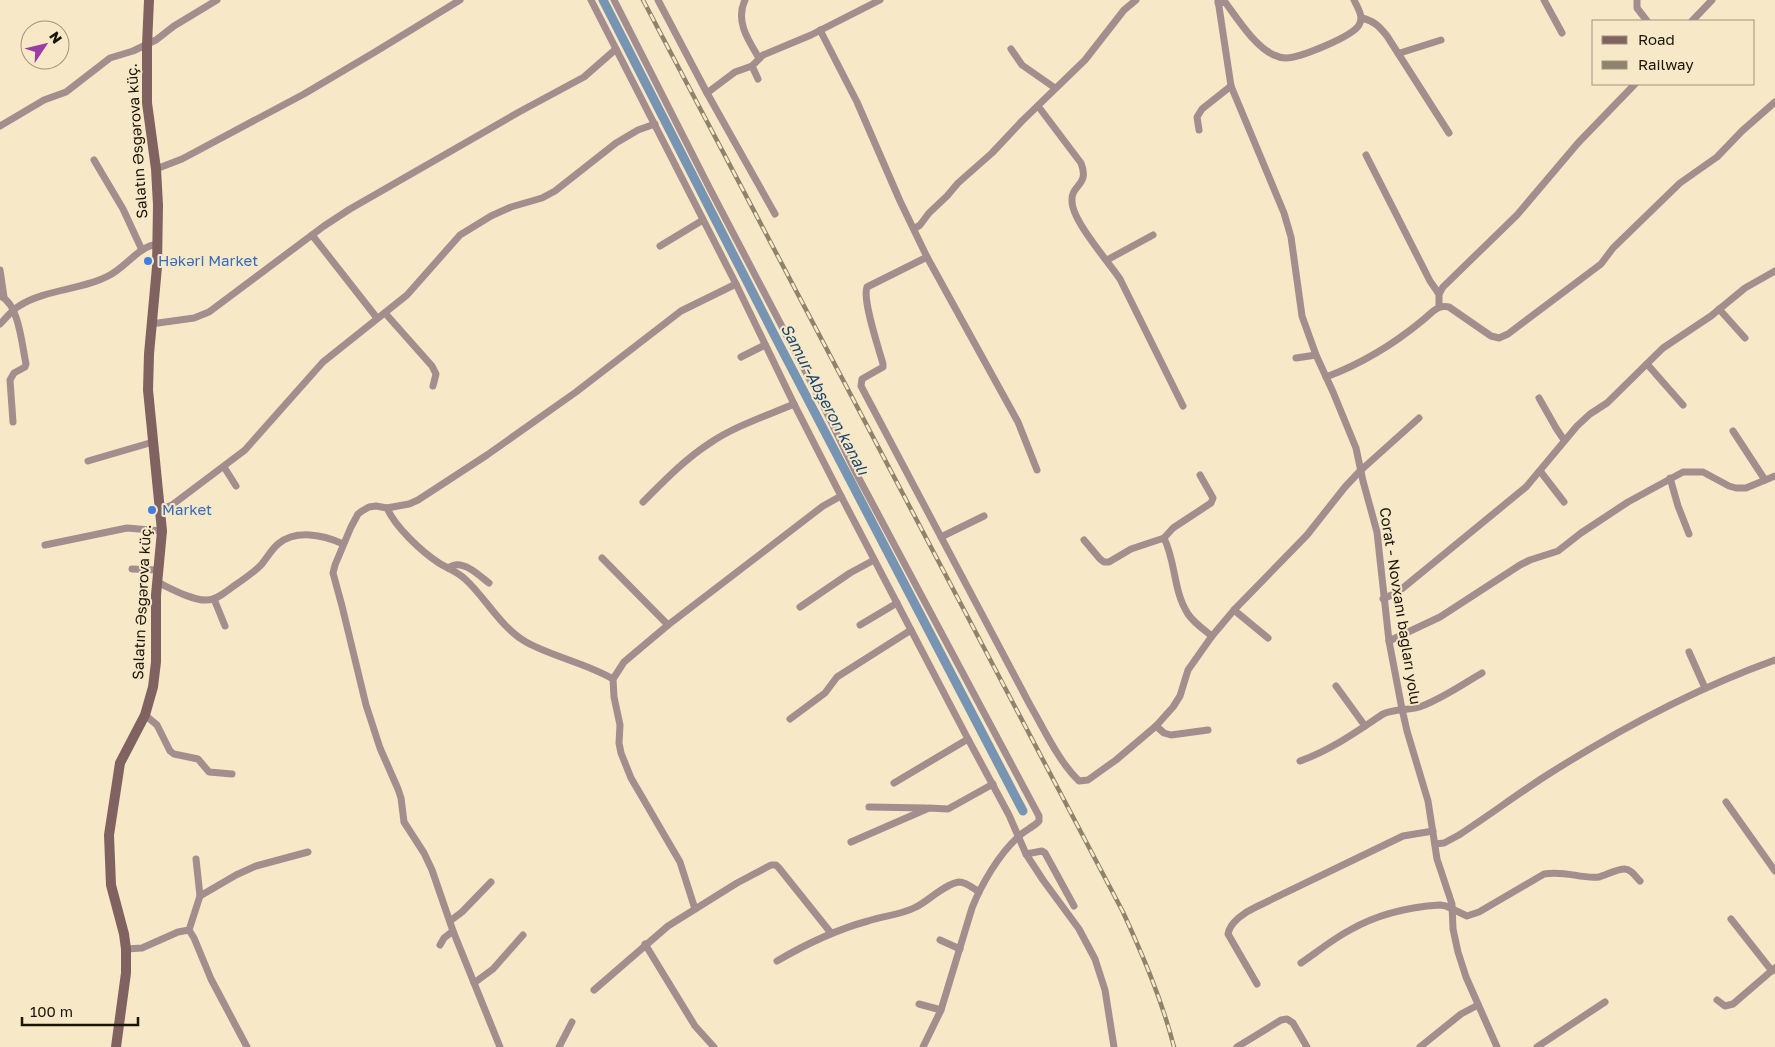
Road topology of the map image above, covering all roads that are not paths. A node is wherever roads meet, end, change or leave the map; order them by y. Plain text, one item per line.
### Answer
1 (149, 0) edge
2 (217, 0) edge
3 (460, 0) edge
4 (591, 0) edge
5 (614, 0) edge
6 (658, 0) edge
7 (745, 0) edge
8 (880, 0) edge
9 (1136, 0) edge
10 (1354, 0) edge
11 (1544, 0) edge
12 (1637, 0) edge
13 (1712, 0) edge
14 (1222, 1) edge
15 (1362, 18) junction
16 (1646, 20) edge
17 (1693, 20) edge
18 (820, 30) junction
19 (1562, 33) dead end
20 (1441, 40) dead end
21 (146, 45) junction
22 (616, 49) junction
23 (1011, 49) dead end
24 (1400, 53) junction
25 (759, 58) junction
26 (752, 66) junction
27 (758, 79) dead end
28 (1634, 85) edge
29 (1231, 86) junction
30 (1055, 88) junction
31 (707, 93) junction
32 (1775, 102) edge
33 (1038, 106) junction
34 (655, 124) junction
35 (0, 126) edge
36 (1200, 130) dead end
37 (1449, 133) dead end
38 (1366, 155) dead end
39 (94, 160) dead end
40 (156, 168) junction
41 (774, 214) dead end
42 (704, 220) junction
43 (914, 229) junction
44 (312, 235) junction
45 (1153, 235) dead end
46 (158, 244) junction
47 (660, 246) dead end
48 (142, 250) junction
49 (927, 257) junction
50 (1107, 260) junction
51 (0, 270) edge
52 (1775, 271) edge
53 (736, 284) junction
54 (1439, 294) junction
55 (2, 296) edge
56 (1439, 307) junction
57 (1719, 309) junction
58 (14, 310) junction
59 (385, 313) junction
60 (377, 318) junction
61 (0, 324) edge
62 (151, 324) junction
63 (1746, 338) dead end
64 (766, 345) junction
65 (1316, 356) junction
66 (741, 357) dead end
67 (1296, 358) dead end
68 (1647, 364) junction
69 (1326, 377) junction
70 (433, 386) dead end
71 (1539, 398) dead end
72 (794, 404) junction
73 (1683, 405) dead end
74 (1183, 406) dead end
75 (1419, 418) dead end
76 (12, 422) dead end
77 (1733, 431) dead end
78 (1564, 440) junction
79 (153, 442) junction
80 (88, 461) dead end
81 (224, 467) junction
82 (1037, 470) dead end
83 (1360, 471) junction
84 (1540, 472) junction
85 (1200, 475) dead end
86 (1775, 476) edge
87 (1670, 478) junction
88 (1765, 480) junction
89 (236, 486) dead end
90 (841, 496) junction
91 (643, 502) dead end
92 (1564, 502) dead end
93 (387, 508) junction
94 (160, 509) junction
95 (984, 516) dead end
96 (162, 531) junction
97 (1689, 534) dead end
98 (941, 537) junction
99 (1164, 538) junction
100 (1084, 540) dead end
101 (343, 544) junction
102 (45, 546) dead end
103 (602, 558) dead end
104 (874, 560) junction
105 (448, 568) junction
106 (132, 569) dead end
107 (158, 570) junction
108 (157, 582) junction
109 (489, 583) dead end
110 (214, 599) junction
111 (1384, 599) junction
112 (897, 603) junction
113 (800, 607) dead end
114 (1234, 610) junction
115 (668, 625) junction
116 (860, 625) dead end
117 (225, 626) dead end
118 (912, 630) junction
119 (1212, 636) junction
120 (1268, 638) dead end
121 (1388, 641) junction
122 (1689, 652) dead end
123 (1775, 660) edge
124 (1482, 673) dead end
125 (614, 679) junction
126 (1336, 686) dead end
127 (1705, 688) junction
128 (1402, 709) junction
129 (145, 715) junction
130 (790, 719) dead end
131 (1156, 726) junction
132 (1365, 726) junction
133 (1208, 730) dead end
134 (968, 739) junction
135 (1300, 761) dead end
136 (232, 774) dead end
137 (894, 783) dead end
138 (993, 784) junction
139 (1726, 802) dead end
140 (869, 807) dead end
141 (929, 808) junction
142 (1433, 831) junction
143 (1018, 836) junction
144 (851, 842) dead end
145 (1435, 844) junction
146 (308, 852) dead end
147 (1026, 854) junction
148 (196, 859) dead end
149 (1775, 872) edge
150 (1640, 881) dead end
151 (491, 882) dead end
152 (979, 892) junction
153 (200, 896) junction
154 (1074, 906) dead end
155 (695, 909) junction
156 (1452, 909) junction
157 (1731, 919) dead end
158 (450, 921) junction
159 (189, 930) junction
160 (453, 931) junction
161 (831, 933) junction
162 (523, 935) dead end
163 (940, 940) dead end
164 (645, 944) junction
165 (440, 945) dead end
166 (960, 949) junction
167 (126, 950) junction
168 (776, 961) dead end
169 (1302, 963) dead end
170 (1774, 970) edge
171 (474, 983) junction
172 (1257, 984) dead end
173 (594, 990) dead end
174 (1717, 1000) dead end
175 (1605, 1002) dead end
176 (919, 1004) dead end
177 (1478, 1005) junction
178 (941, 1010) junction
179 (572, 1022) dead end
180 (116, 1047) edge
181 (246, 1047) edge
182 (500, 1047) edge
183 (559, 1047) edge
184 (714, 1047) edge
185 (923, 1047) edge
186 (1114, 1047) edge
187 (1237, 1047) edge
188 (1307, 1047) edge
189 (1420, 1047) edge
190 (1496, 1047) edge
191 (1537, 1047) edge

1 - 21 street, Salatın Əsgərova küç.
2 - 21 street
3 - 40 street
4 - 22 street
5 - 143 street
6 - 31 street
7 - 25 street
8 - 18 street
9 - 30 street
10 - 15 street
11 - 19 street
12 - 16 street
13 - 17 street
14 - 15 street
14 - 29 street, Corat - Novxanı bağları yolu
15 - 24 street
18 - 25 street
18 - 43 street
20 - 24 street
21 - 35 street
21 - 40 street, Salatın Əsgərova küç.
22 - 34 street
22 - 44 street
23 - 30 street
24 - 37 street
25 - 26 street
26 - 27 street
26 - 31 street
28 - 54 street
29 - 36 street
29 - 65 street, Corat - Novxanı bağları yolu
30 - 33 street
31 - 41 street
32 - 56 street
33 - 43 street
33 - 50 street
34 - 42 street
34 - 59 street
38 - 54 street
39 - 48 street
40 - 46 street, Salatın Əsgərova küç.
42 - 47 street
42 - 53 street
43 - 49 street
44 - 60 street
44 - 62 street
45 - 50 street
46 - 48 street
46 - 62 street, Salatın Əsgərova küç.
48 - 58 street
49 - 82 street
49 - 98 street
50 - 74 street
51 - 55 street
52 - 57 street
53 - 64 street
53 - 93 street
54 - 56 street
55 - 58 street
56 - 69 street
57 - 63 street
57 - 68 street
58 - 61 street
58 - 76 street
59 - 60 street
59 - 70 street
60 - 81 street
62 - 79 street, Salatın Əsgərova küç.
64 - 66 street
64 - 72 street
65 - 67 street
65 - 69 street, Corat - Novxanı bağları yolu
68 - 73 street
68 - 78 street
69 - 83 street, Corat - Novxanı bağları yolu
71 - 78 street
72 - 90 street
72 - 91 street
75 - 83 street
77 - 88 street
78 - 84 street
79 - 80 street
79 - 94 street, Salatın Əsgərova küç.
81 - 89 street
81 - 94 street
83 - 111 street, Corat - Novxanı bağları yolu
83 - 114 street
84 - 92 street
84 - 111 street
85 - 99 street
86 - 88 street
87 - 88 street
87 - 97 street
87 - 121 street
90 - 104 street
90 - 115 street
93 - 101 street
93 - 105 street
94 - 96 street, Salatın Əsgərova küç.
95 - 98 street
96 - 102 street
96 - 107 street, Salatın Əsgərova küç.
98 - 131 street
99 - 100 street
99 - 119 street
101 - 110 street
101 - 158 street
103 - 115 street
104 - 112 street
104 - 113 street
105 - 109 street
105 - 125 street
106 - 107 street
107 - 108 street, Salatın Əsgərova küç.
108 - 110 street
108 - 129 street, Salatın Əsgərova küç.
110 - 117 street
111 - 121 street, Corat - Novxanı bağları yolu
112 - 116 street
112 - 118 street
114 - 119 street
114 - 120 street
115 - 125 street
118 - 130 street
118 - 134 street
119 - 131 street
121 - 128 street, Corat - Novxanı bağları yolu
122 - 127 street
123 - 127 street
124 - 128 street
125 - 155 street
126 - 132 street
127 - 145 street
128 - 132 street
128 - 142 street, Corat - Novxanı bağları yolu
129 - 136 street
129 - 167 street, Salatın Əsgərova küç.
131 - 133 street
132 - 135 street
134 - 137 street
134 - 138 street
138 - 141 street
138 - 143 street
139 - 149 street
140 - 141 street
141 - 144 street
142 - 145 street, Corat - Novxanı bağları yolu
142 - 172 street
143 - 147 street
143 - 152 street
145 - 156 street, Corat - Novxanı bağları yolu
146 - 153 street
147 - 154 street
147 - 186 street
148 - 153 street
150 - 156 street
151 - 158 street
152 - 161 street
152 - 166 street
153 - 159 street
155 - 161 street
155 - 164 street
156 - 169 street
156 - 177 street, Corat - Novxanı bağları yolu
157 - 170 street
158 - 160 street
159 - 167 street
159 - 181 street
160 - 165 street
160 - 171 street
161 - 168 street
162 - 171 street
163 - 166 street
164 - 173 street
164 - 184 street
166 - 178 street
167 - 180 street, Salatın Əsgərova küç.
170 - 174 street
171 - 182 street
175 - 191 street
176 - 178 street
177 - 189 street
177 - 190 street, Corat - Novxanı bağları yolu
178 - 185 street
179 - 183 street
187 - 188 street

